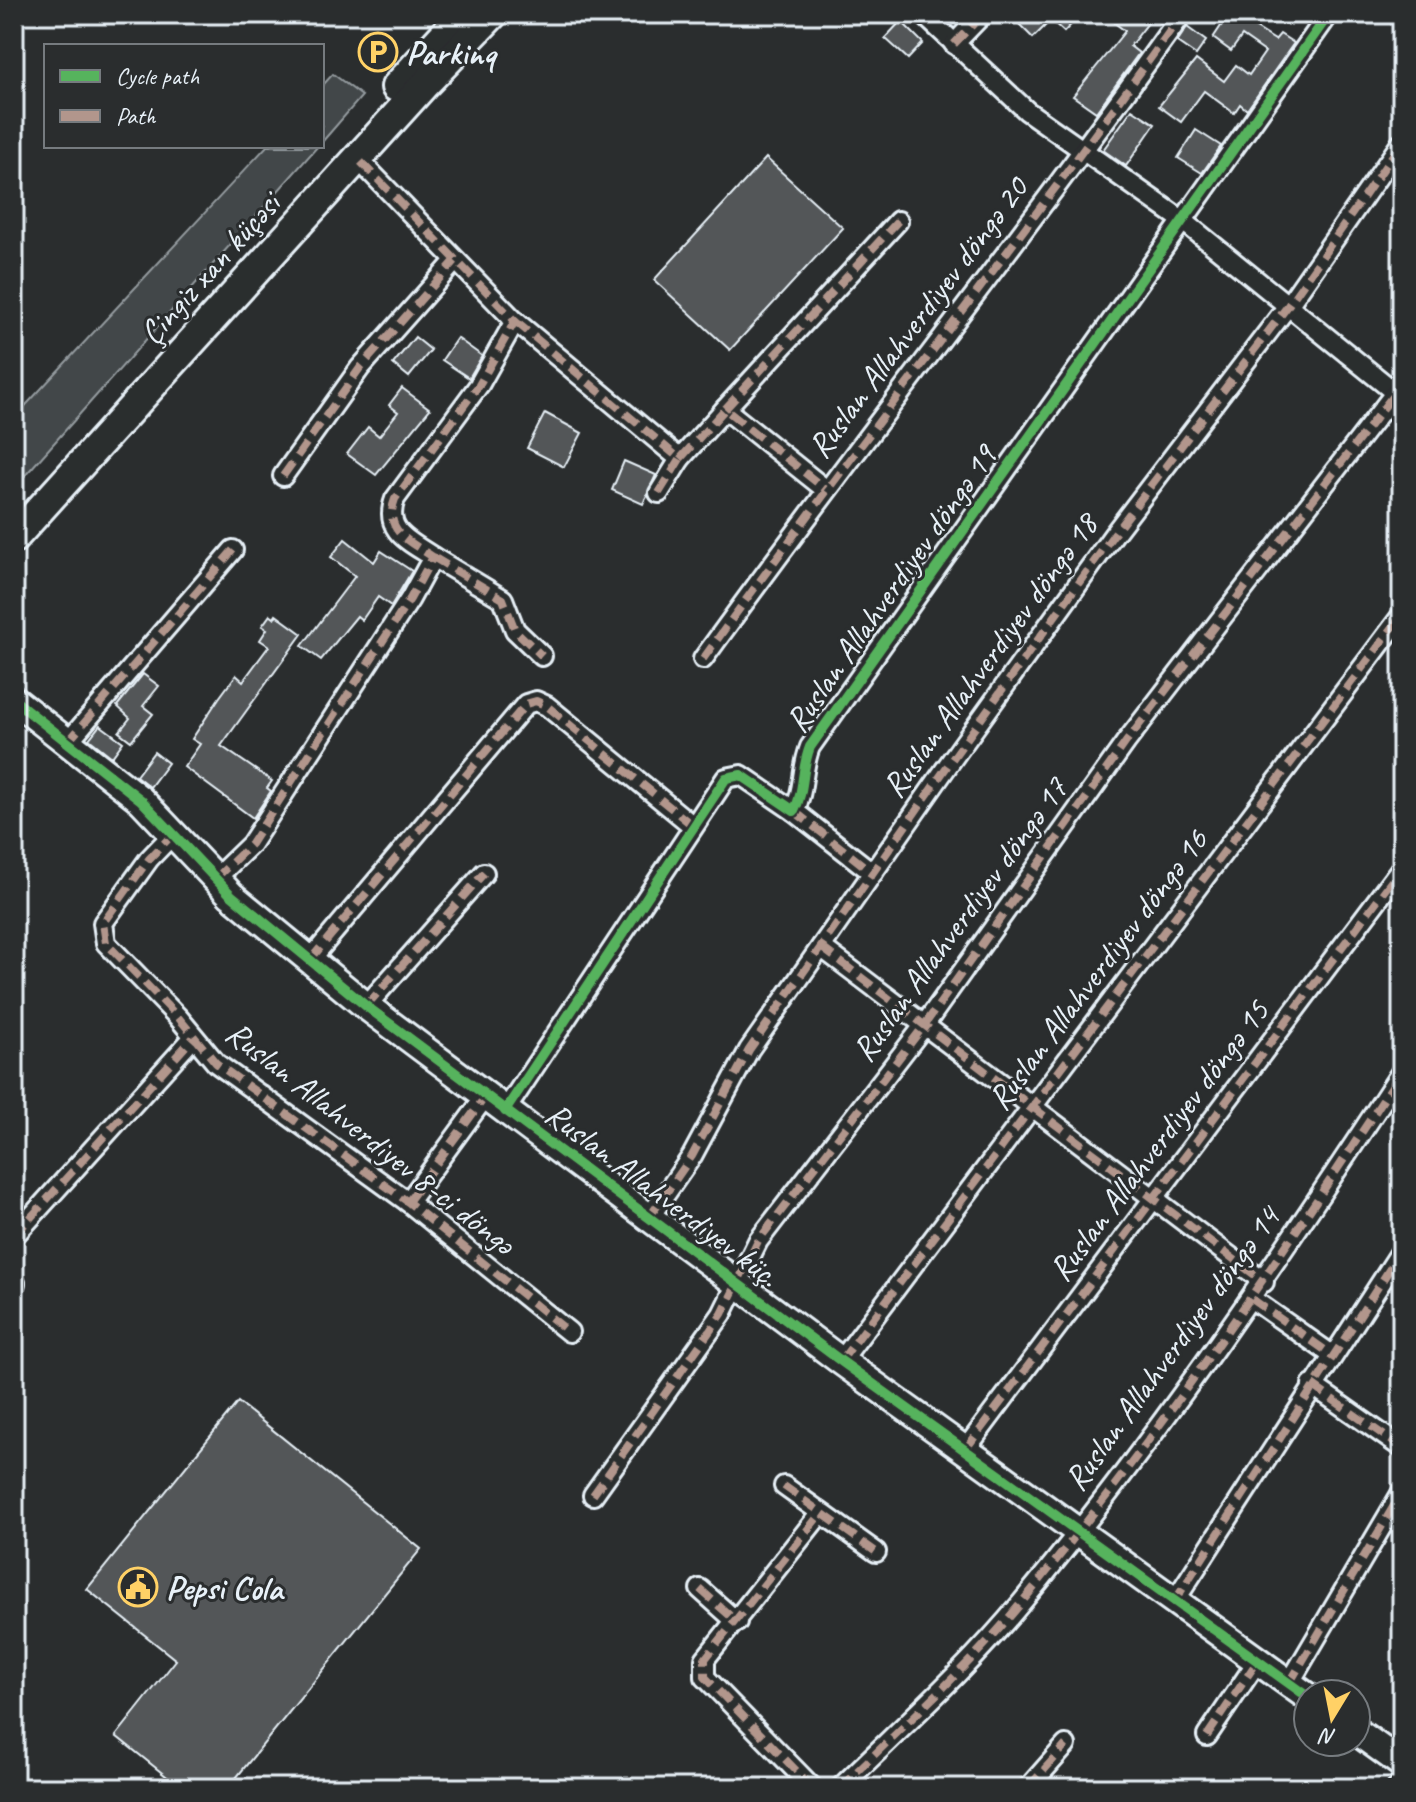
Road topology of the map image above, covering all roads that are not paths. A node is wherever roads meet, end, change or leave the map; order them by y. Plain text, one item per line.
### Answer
1 (463, 14) edge
2 (493, 14) edge
3 (923, 14) edge
4 (983, 14) edge
5 (1182, 14) edge
6 (1329, 14) edge
7 (954, 44) junction
8 (1402, 142) edge
9 (1084, 152) junction
10 (357, 158) junction
11 (1182, 220) junction
12 (898, 221) dead end
13 (455, 261) junction
14 (1287, 307) junction
15 (515, 321) junction
16 (1398, 396) edge
17 (725, 409) junction
18 (680, 459) junction
19 (283, 476) dead end
20 (825, 489) junction
21 (659, 493) dead end
22 (14, 512) edge
23 (14, 538) edge
24 (233, 550) dead end
25 (433, 557) junction
26 (1402, 615) edge
27 (542, 656) dead end
28 (703, 659) dead end
29 (14, 700) edge
30 (67, 743) junction
31 (794, 811) junction
32 (693, 826) junction
33 (175, 832) junction
34 (1402, 867) edge
35 (484, 873) dead end
36 (873, 873) junction
37 (215, 879) junction
38 (821, 947) junction
39 (310, 960) junction
40 (366, 1006) junction
41 (923, 1027) junction
42 (193, 1038) junction
43 (1402, 1071) edge
44 (495, 1104) junction
45 (1032, 1107) junction
46 (1153, 1200) junction
47 (408, 1202) junction
48 (648, 1219) junction
49 (14, 1236) edge
50 (1402, 1250) edge
51 (736, 1282) junction
52 (1264, 1282) junction
53 (1252, 1299) junction
54 (569, 1332) dead end
55 (1332, 1355) junction
56 (841, 1361) junction
57 (1312, 1385) junction
58 (1402, 1448) edge
59 (965, 1450) junction
60 (784, 1486) dead end
61 (1402, 1492) edge
62 (593, 1495) dead end
63 (820, 1514) junction
64 (1077, 1531) junction
65 (876, 1552) dead end
66 (700, 1589) dead end
67 (1174, 1602) junction
68 (737, 1622) junction
69 (1257, 1662) junction
70 (1306, 1678) edge
71 (1292, 1686) edge
72 (1207, 1736) dead end
73 (1372, 1742) edge
74 (1066, 1745) dead end
75 (1402, 1764) edge
76 (1402, 1782) edge
77 (813, 1788) edge
78 (840, 1788) edge
79 (1028, 1788) edge
80 (1397, 1788) edge

1 - 22 main road, Çingiz xan küçəsi
2 - 10 main road, Çingiz xan küçəsi
3 - 7 street
4 - 7 street
5 - 9 street, Ruslan Allahverdiyev döngə 20
6 - 11 street, Ruslan Allahverdiyev döngə 19
7 - 9 street
8 - 14 street, Ruslan Allahverdiyev döngə 18
9 - 11 street
9 - 20 street, Ruslan Allahverdiyev döngə 20
10 - 13 street
10 - 23 main road, Çingiz xan küçəsi
11 - 14 street
11 - 31 street, Ruslan Allahverdiyev döngə 19
12 - 17 street
13 - 15 street
13 - 19 street
14 - 16 street
14 - 36 street, Ruslan Allahverdiyev döngə 18
15 - 18 street
15 - 25 street
16 - 41 street, Ruslan Allahverdiyev döngə 17
17 - 18 street
17 - 20 street
18 - 21 street
20 - 28 street, Ruslan Allahverdiyev döngə 20
24 - 30 street
25 - 27 street
25 - 37 street
26 - 45 street, Ruslan Allahverdiyev döngə 16
29 - 30 street, Ruslan Allahverdiyev küç.
30 - 33 street, Ruslan Allahverdiyev küç.
31 - 32 street
31 - 36 street
32 - 39 street
32 - 44 street
33 - 37 street, Ruslan Allahverdiyev küç.
33 - 42 street, Ruslan Allahverdiyev 8-ci döngə
34 - 46 street, Ruslan Allahverdiyev döngə 15
35 - 40 street
36 - 38 street, Ruslan Allahverdiyev döngə 18
37 - 39 street, Ruslan Allahverdiyev küç.
38 - 41 street
38 - 48 street, Ruslan Allahverdiyev döngə 18
39 - 40 street, Ruslan Allahverdiyev küç.
40 - 44 street, Ruslan Allahverdiyev küç.
41 - 45 street
41 - 51 street, Ruslan Allahverdiyev döngə 17
42 - 47 street, Ruslan Allahverdiyev 8-ci döngə
42 - 49 street
43 - 52 street, Ruslan Allahverdiyev döngə 14
44 - 47 street
44 - 48 street, Ruslan Allahverdiyev küç.
45 - 46 street
45 - 56 street, Ruslan Allahverdiyev döngə 16
46 - 52 street
46 - 59 street, Ruslan Allahverdiyev döngə 15
47 - 54 street, Ruslan Allahverdiyev 8-ci döngə
48 - 51 street, Ruslan Allahverdiyev küç.
50 - 55 street
51 - 56 street, Ruslan Allahverdiyev küç.
51 - 62 street, Ruslan Allahverdiyev döngə 17
52 - 53 street, Ruslan Allahverdiyev döngə 14
53 - 55 street
53 - 64 street, Ruslan Allahverdiyev döngə 14
55 - 57 street
56 - 59 street, Ruslan Allahverdiyev küç.
57 - 58 street
57 - 67 street
59 - 64 street, Ruslan Allahverdiyev küç.
60 - 63 street
61 - 70 street
63 - 65 street
63 - 68 street
64 - 67 street, Ruslan Allahverdiyev küç.
64 - 78 street, Ruslan Allahverdiyev döngə 14
66 - 68 street
67 - 69 street, Ruslan Allahverdiyev küç.
68 - 77 street
69 - 71 street, Ruslan Allahverdiyev küç.
69 - 72 street
73 - 75 street
74 - 79 street
76 - 80 street

